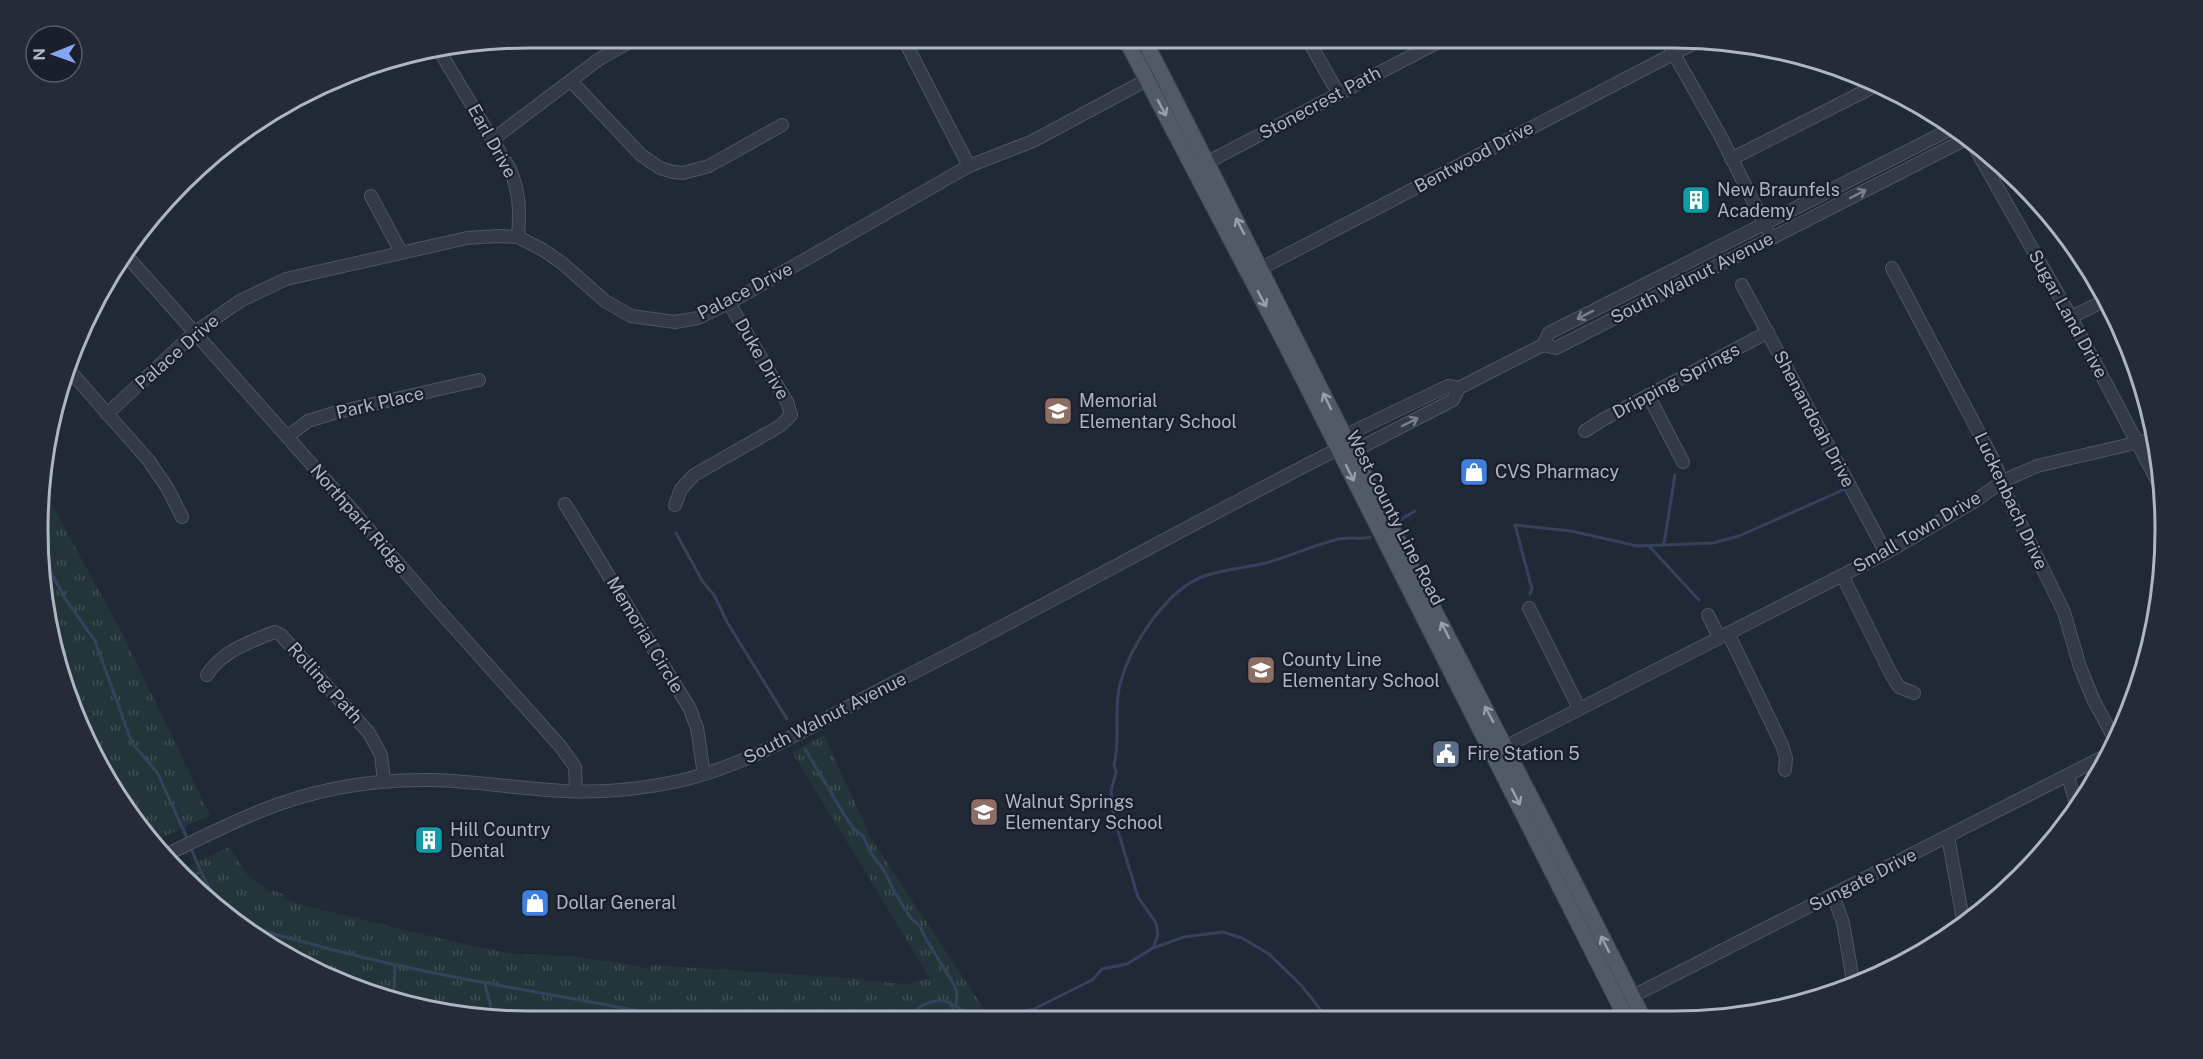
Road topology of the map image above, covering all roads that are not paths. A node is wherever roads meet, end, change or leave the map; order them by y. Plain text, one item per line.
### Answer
1 (618, 48) edge
2 (908, 48) edge
3 (1130, 48) edge
4 (1148, 48) edge
5 (1313, 48) edge
6 (1426, 48) edge
7 (1670, 48) edge
8 (1683, 48) edge
9 (1673, 53) junction
10 (442, 56) edge
11 (1161, 72) junction
12 (1147, 79) junction
13 (570, 81) junction
14 (1868, 90) edge
15 (1338, 93) junction
16 (782, 125) dead end
17 (1945, 132) edge
18 (493, 140) junction
19 (1961, 144) edge
20 (1731, 159) junction
21 (1982, 160) edge
22 (1208, 162) junction
23 (969, 166) junction
24 (1194, 169) junction
25 (371, 196) dead end
26 (1765, 223) junction
27 (518, 237) junction
28 (1771, 238) junction
29 (401, 252) junction
30 (130, 260) edge
31 (1892, 268) dead end
32 (1255, 271) junction
33 (1742, 285) dead end
34 (729, 303) junction
35 (2098, 304) edge
36 (2071, 318) junction
37 (1768, 332) junction
38 (194, 333) junction
39 (1543, 345) junction
40 (74, 375) edge
41 (479, 380) dead end
42 (1459, 388) junction
43 (1648, 395) junction
44 (107, 414) junction
45 (1585, 431) dead end
46 (287, 437) junction
47 (2147, 441) edge
48 (2138, 443) junction
49 (1345, 446) junction
50 (1683, 462) dead end
51 (2151, 469) edge
52 (2002, 482) junction
53 (564, 504) dead end
54 (675, 505) dead end
55 (182, 517) dead end
56 (1886, 553) junction
57 (1842, 575) junction
58 (1529, 608) dead end
59 (1708, 615) dead end
60 (1724, 635) junction
61 (207, 675) dead end
62 (1914, 693) dead end
63 (1579, 708) junction
64 (2110, 731) edge
65 (1499, 749) junction
66 (2095, 761) edge
67 (1785, 770) dead end
68 (704, 774) junction
69 (2068, 776) junction
70 (384, 781) junction
71 (576, 791) junction
72 (2074, 797) edge
73 (1948, 837) junction
74 (172, 852) edge
75 (1833, 895) junction
76 (1962, 915) edge
77 (1852, 976) edge
78 (1625, 999) junction
79 (1626, 1011) edge
80 (1636, 1011) edge

1 - 13 street
2 - 23 street
3 - 12 main road, West County Line Road
4 - 11 main road, West County Line Road
5 - 15 street
6 - 15 street, Stonecrest Path
7 - 9 street
8 - 9 street, Bentwood Drive
9 - 20 street
9 - 32 street, Bentwood Drive
10 - 18 street, Earl Drive
11 - 12 street, Palace Drive
11 - 22 main road, West County Line Road
12 - 23 street, Palace Drive
12 -> 24 main road, West County Line Road
13 - 16 street
13 - 18 street
14 - 20 street
15 - 22 street, Stonecrest Path
17 - 26 street, South Walnut Avenue
18 - 27 street, Earl Drive
28 -> 19 street, South Walnut Avenue
20 - 26 street
21 - 36 street, Sugar Land Drive
22 - 24 street, Stonecrest Path
32 -> 22 main road, West County Line Road
23 - 34 street, Palace Drive
24 - 32 main road, West County Line Road
25 - 29 street
26 - 28 street
26 -> 39 street, South Walnut Avenue
27 - 29 street, Palace Drive
27 - 34 street, Palace Drive
28 - 39 street, South Walnut Avenue
29 - 38 street, Palace Drive
30 - 38 street, Northpark Ridge
31 - 52 street, Luckenbach Drive
32 - 49 main road, West County Line Road
33 - 37 street, Shenandoah Drive
34 - 54 street, Duke Drive
35 - 36 street
36 - 48 street, Sugar Land Drive
37 - 43 street, Dripping Springs
37 - 56 street, Shenandoah Drive
38 - 44 street, Palace Drive
38 - 46 street, Northpark Ridge
39 - 42 street, South Walnut Avenue
40 - 44 street
41 - 46 street, Park Place
42 - 49 street, South Walnut Avenue
49 -> 42 street, South Walnut Avenue
43 - 45 street, Dripping Springs
43 - 50 street
44 - 55 street
46 - 71 street, Northpark Ridge
47 - 48 street, Small Town Drive
48 - 51 street, Sugar Land Drive
48 - 52 street, Small Town Drive
49 - 65 main road, West County Line Road
49 - 68 street, South Walnut Avenue
52 - 56 street, Small Town Drive
52 - 64 street, Luckenbach Drive
53 - 68 street, Memorial Circle
56 - 57 street, Small Town Drive
57 - 60 street, Small Town Drive
57 - 62 street
58 - 63 street
59 - 60 street
60 - 63 street, Small Town Drive
60 - 67 street
61 - 70 street, Rolling Path
63 - 65 street, Small Town Drive
65 - 78 main road, West County Line Road
66 - 69 street, Sungate Drive
68 - 71 street, South Walnut Avenue
69 - 72 street
69 - 73 street, Sungate Drive
70 - 71 street, South Walnut Avenue
70 - 74 street, South Walnut Avenue
73 - 75 street, Sungate Drive
73 - 76 street
75 - 77 street
75 - 78 street, Sungate Drive
78 - 79 main road, West County Line Road
78 - 80 main road, West County Line Road

